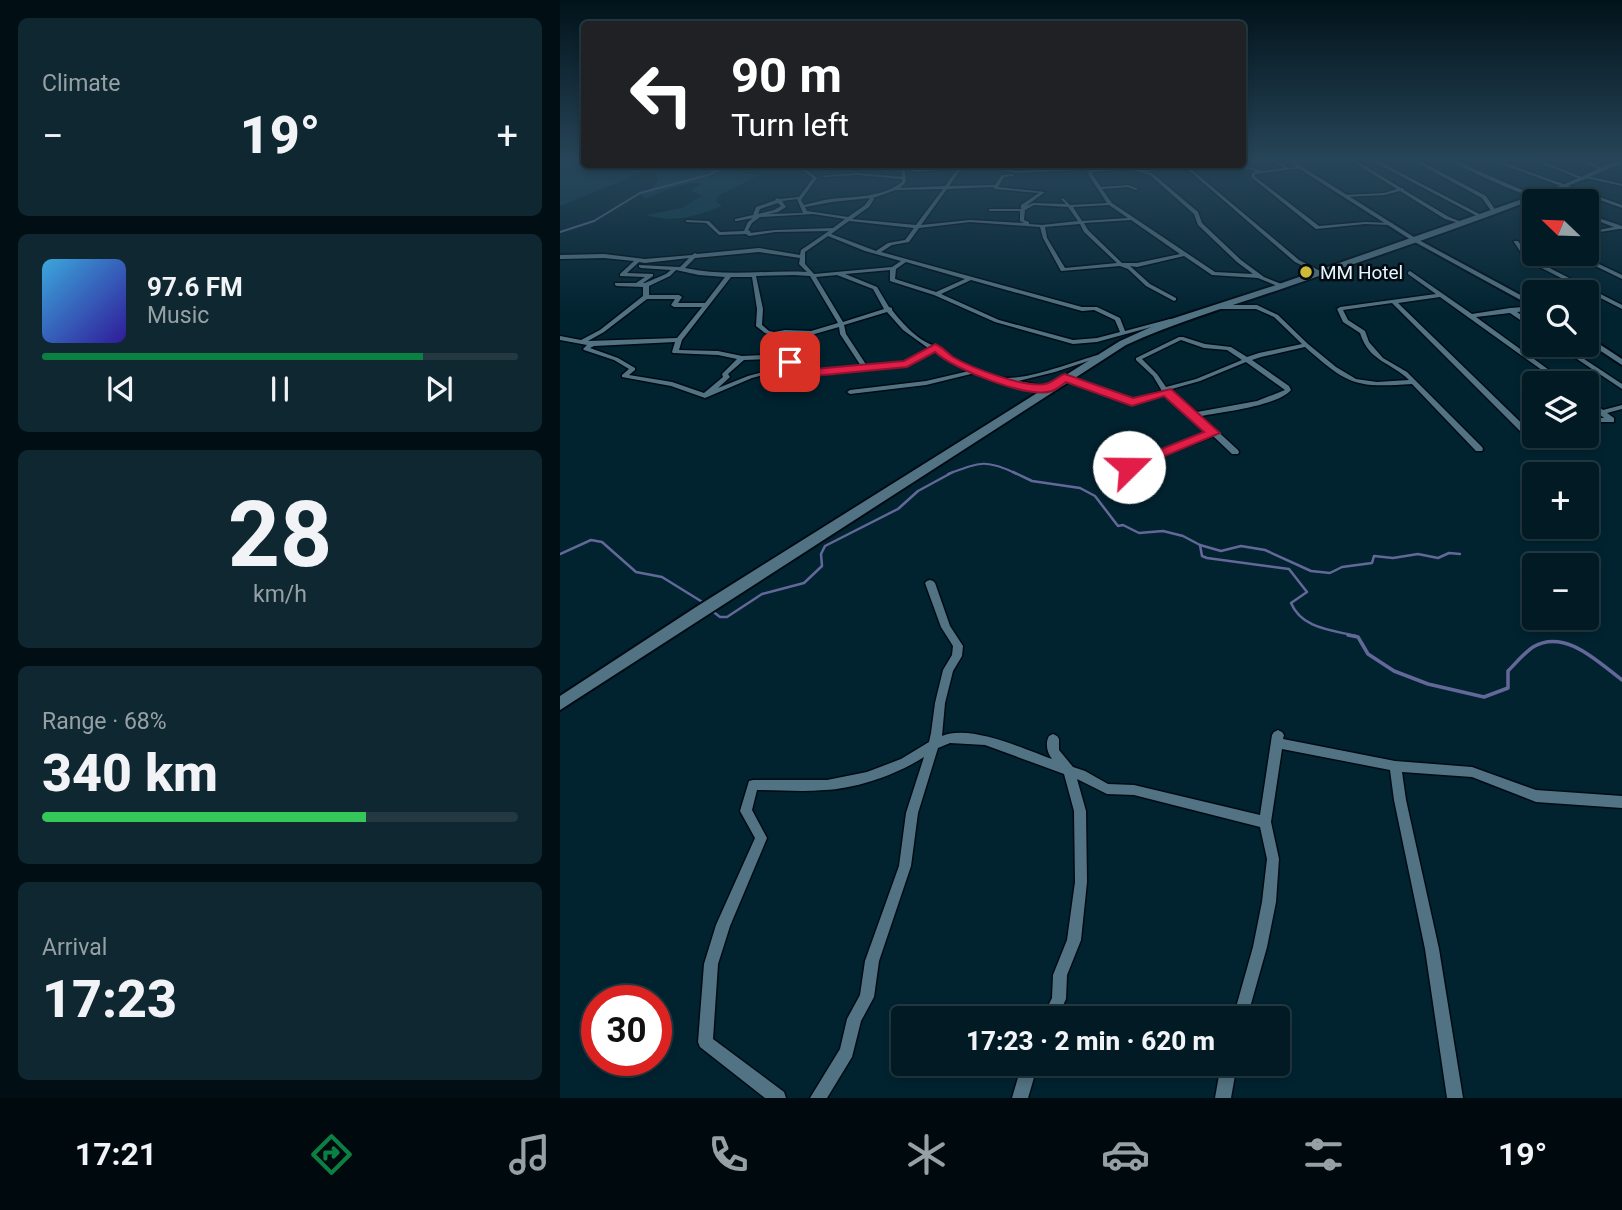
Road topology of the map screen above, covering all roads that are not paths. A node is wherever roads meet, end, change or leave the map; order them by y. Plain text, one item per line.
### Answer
1 (772, 212) edge
2 (806, 212) edge
3 (858, 212) edge
4 (929, 212) edge
5 (1022, 212) edge
6 (1074, 212) edge
7 (1122, 212) edge
8 (1195, 212) edge
9 (1240, 212) edge
10 (1297, 212) edge
11 (1372, 212) edge
12 (1438, 212) edge
13 (1474, 212) edge
14 (1491, 212) edge
15 (811, 214) junction
16 (1481, 216) junction
17 (755, 217) junction
18 (848, 219) junction
19 (1132, 219) junction
20 (737, 220) dead end
21 (1600, 220) edge
22 (687, 221) dead end
23 (1081, 222) junction
24 (1029, 223) junction
25 (1462, 223) junction
26 (1391, 224) junction
27 (1042, 226) junction
28 (918, 227) junction
29 (1621, 227) edge
30 (830, 231) junction
31 (1600, 231) edge
32 (749, 232) junction
33 (1415, 240) junction
34 (1516, 242) dead end
35 (877, 253) junction
36 (1185, 254) junction
37 (695, 255) junction
38 (560, 257) edge
39 (801, 257) junction
40 (905, 261) junction
41 (635, 263) junction
42 (1121, 264) junction
43 (1600, 266) edge
44 (893, 268) junction
45 (681, 269) junction
46 (674, 270) junction
47 (836, 273) junction
48 (1321, 273) junction
49 (1410, 273) dead end
50 (812, 275) junction
51 (754, 276) junction
52 (1259, 276) junction
53 (1622, 276) edge
54 (728, 277) junction
55 (969, 279) junction
56 (1569, 280) edge
57 (617, 284) dead end
58 (638, 285) junction
59 (646, 285) junction
60 (1282, 286) junction
61 (936, 294) junction
62 (1441, 295) junction
63 (1599, 296) edge
64 (646, 297) junction
65 (1174, 299) dead end
66 (1522, 300) edge
67 (1393, 301) junction
68 (704, 305) junction
69 (1219, 307) junction
70 (1622, 307) edge
71 (890, 309) junction
72 (1522, 309) edge
73 (1510, 310) junction
74 (1471, 316) junction
75 (1522, 319) edge
76 (1179, 320) junction
77 (841, 327) junction
78 (1122, 331) junction
79 (774, 334) junction
80 (560, 338) edge
81 (679, 340) junction
82 (581, 342) junction
83 (592, 344) junction
84 (1306, 345) junction
85 (935, 347) junction
86 (1599, 347) edge
87 (1100, 356) junction
88 (1577, 357) edge
89 (742, 358) junction
90 (770, 360) junction
91 (1251, 360) junction
92 (1622, 363) edge
93 (866, 369) junction
94 (976, 371) junction
95 (1547, 371) edge
96 (1065, 378) junction
97 (1004, 380) junction
98 (1414, 382) junction
99 (1622, 387) edge
100 (1040, 390) junction
101 (1165, 391) junction
102 (850, 392) dead end
103 (705, 396) junction
104 (1622, 407) edge
105 (1599, 409) edge
106 (1603, 412) junction
107 (1195, 415) junction
108 (1599, 420) edge
109 (1522, 427) edge
110 (1213, 433) junction
111 (1479, 449) dead end
112 (1235, 452) dead end
113 (1129, 467) dead end
114 (930, 583) dead end
115 (560, 704) edge
116 (1053, 739) dead end
117 (933, 745) junction
118 (1395, 766) junction
119 (1069, 771) junction
120 (1622, 802) edge
121 (1265, 822) junction
122 (1055, 1006) edge
123 (1243, 1006) edge
124 (1026, 1076) edge
125 (1227, 1076) edge
126 (770, 1096) edge
127 (818, 1098) edge
128 (1020, 1098) edge
129 (1223, 1098) edge
130 (1455, 1098) edge

1 - 17 street
2 - 15 street
3 - 18 street
4 - 28 street
5 - 24 street
6 - 23 street
7 - 19 street
8 - 52 street
9 - 48 street
10 - 26 street
11 - 26 street
12 - 25 street
13 - 16 street
14 - 16 main road
15 - 17 street
15 - 18 street
16 - 25 main road
17 - 20 street
17 - 32 street
18 - 28 street
18 - 30 street
19 - 23 street
19 - 36 street
21 - 29 street
22 - 32 street
23 - 27 street
23 - 42 street
24 - 27 street
24 - 28 street
25 - 33 main road
26 - 33 street
27 - 42 street
28 - 35 street
29 - 31 street
30 - 32 street
30 - 35 street
30 - 39 street
33 - 48 main road
33 - 66 street
34 - 56 street
35 - 40 street
36 - 42 street
36 - 52 street
37 - 39 street
37 - 41 street
37 - 45 street
38 - 41 street
39 - 50 street
40 - 44 street
40 - 55 street
41 - 46 street
41 - 58 street
42 - 65 street
43 - 53 street
44 - 47 street
44 - 61 street
45 - 46 street
45 - 54 street
46 - 59 street
47 - 50 street
47 - 71 street
48 - 60 main road
49 - 62 street
50 - 51 street
50 - 77 street
51 - 54 street
51 - 79 street
52 - 60 street
54 - 68 street
55 - 61 street
55 - 78 street
57 - 58 street
58 - 59 street
59 - 64 street
60 - 69 main road
61 - 78 street
62 - 67 street
62 - 74 street
63 - 70 street
64 - 68 street
64 - 82 street
67 - 98 street
67 - 109 street
68 - 81 street
69 - 76 main road
69 - 84 street
71 - 77 street
71 - 85 street
72 - 73 street
73 - 74 street
73 - 75 street
74 - 95 street
76 - 78 street
76 - 87 main road
77 - 79 street
77 - 93 street
79 - 90 street
80 - 82 street
81 - 83 street
81 - 89 street
82 - 83 street
83 - 103 street
84 - 91 street
84 - 98 street
85 - 93 street
85 - 94 street
86 - 92 street
87 - 96 main road
87 - 97 street
88 - 99 street
89 - 90 street
89 - 103 street
90 - 93 street
90 - 103 street
91 - 101 street
91 - 101 street
91 - 107 street
94 - 97 street
94 - 102 street
96 - 100 main road
96 - 101 street
97 - 100 street
98 - 111 street
100 - 115 main road
101 - 107 street
104 - 106 street
105 - 106 street
106 - 108 street
107 - 110 street
110 - 112 street
110 - 113 street
114 - 117 street
116 - 119 street
117 - 119 street
117 - 126 street
117 - 127 street
118 - 120 street
118 - 121 street
118 - 130 street
119 - 121 street
119 - 122 street
121 - 123 street
124 - 128 street
125 - 129 street

